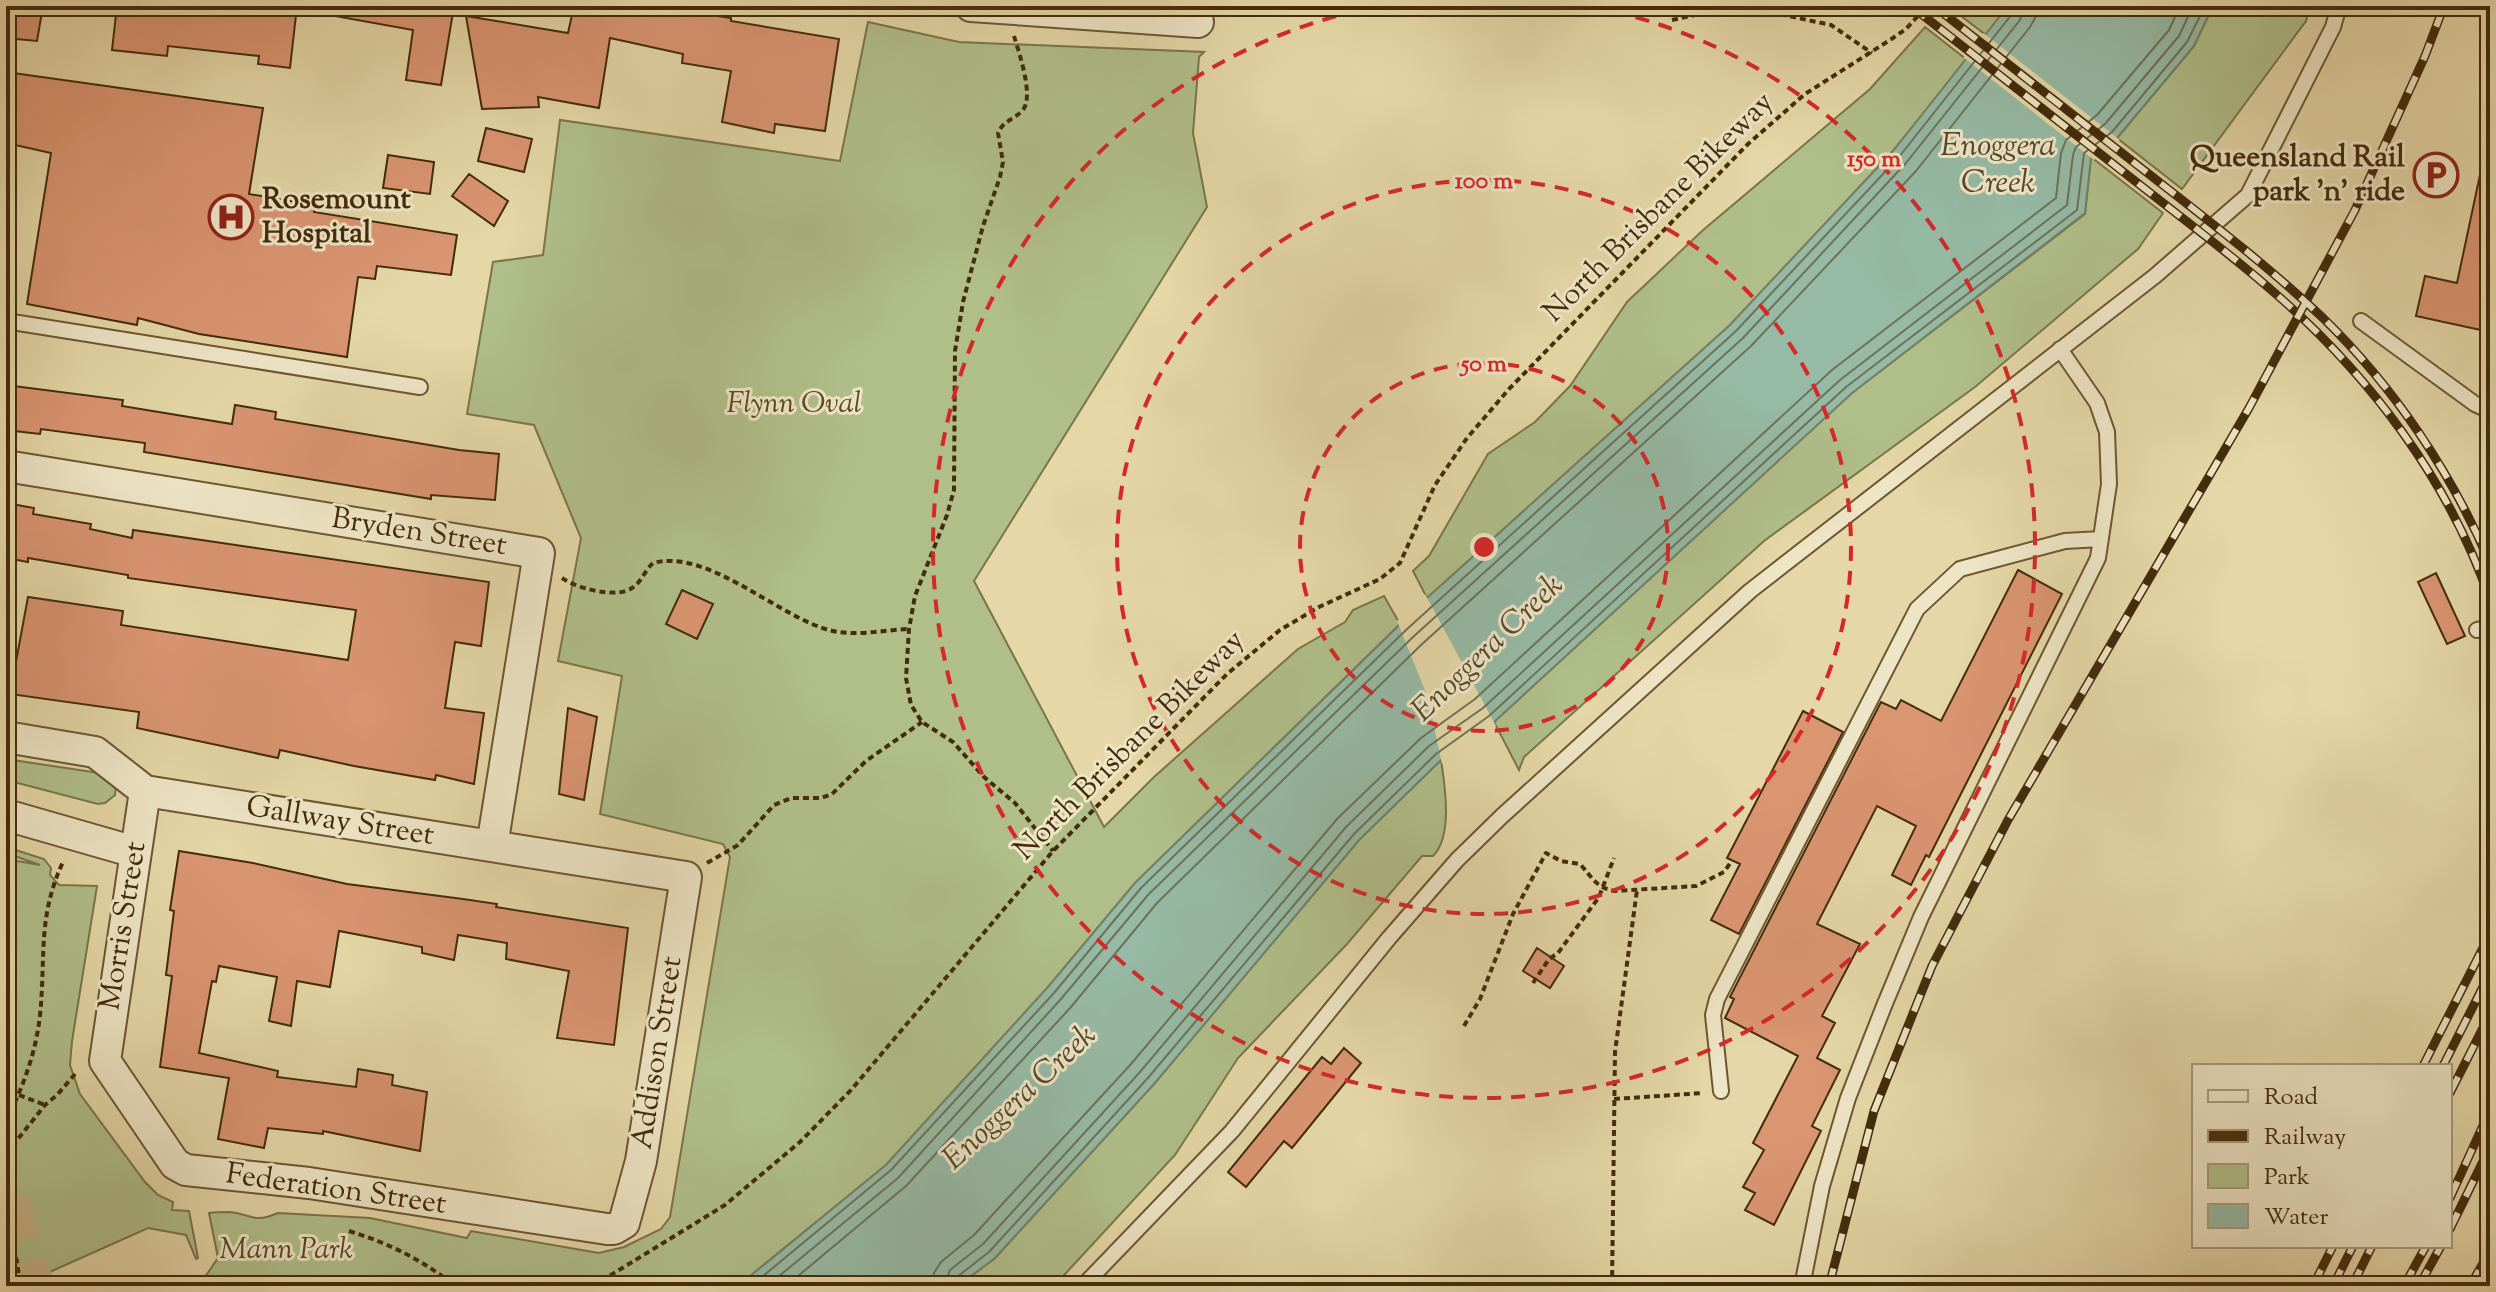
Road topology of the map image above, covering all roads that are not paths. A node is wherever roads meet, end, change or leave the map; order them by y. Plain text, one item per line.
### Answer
1 (971, 6) edge
2 (2339, 6) edge
3 (1198, 22) dead end
4 (6, 321) edge
5 (2361, 321) dead end
6 (2060, 349) junction
7 (420, 387) dead end
8 (2490, 411) edge
9 (6, 466) edge
10 (2101, 539) junction
11 (6, 737) edge
12 (145, 791) junction
13 (6, 815) edge
14 (492, 846) junction
15 (135, 852) junction
16 (692, 872) joint
17 (105, 1061) joint
18 (1721, 1091) road end
19 (620, 1227) joint
20 (1083, 1286) edge
21 (1802, 1286) edge

1 - 3 street
2 - 6 lane
4 - 7 lane
5 - 8 lane
6 - 10 lane
6 - 20 lane
9 - 14 street, Bryden Street
10 - 18 lane
10 - 21 lane
11 - 12 street, Gallway Street
12 - 14 street, Gallway Street
12 - 15 street, Morris Street
13 - 15 street
14 - 16 street, Gallway Street
15 - 17 street, Morris Street
16 - 19 street, Addison Street
17 - 19 street, Federation Street

